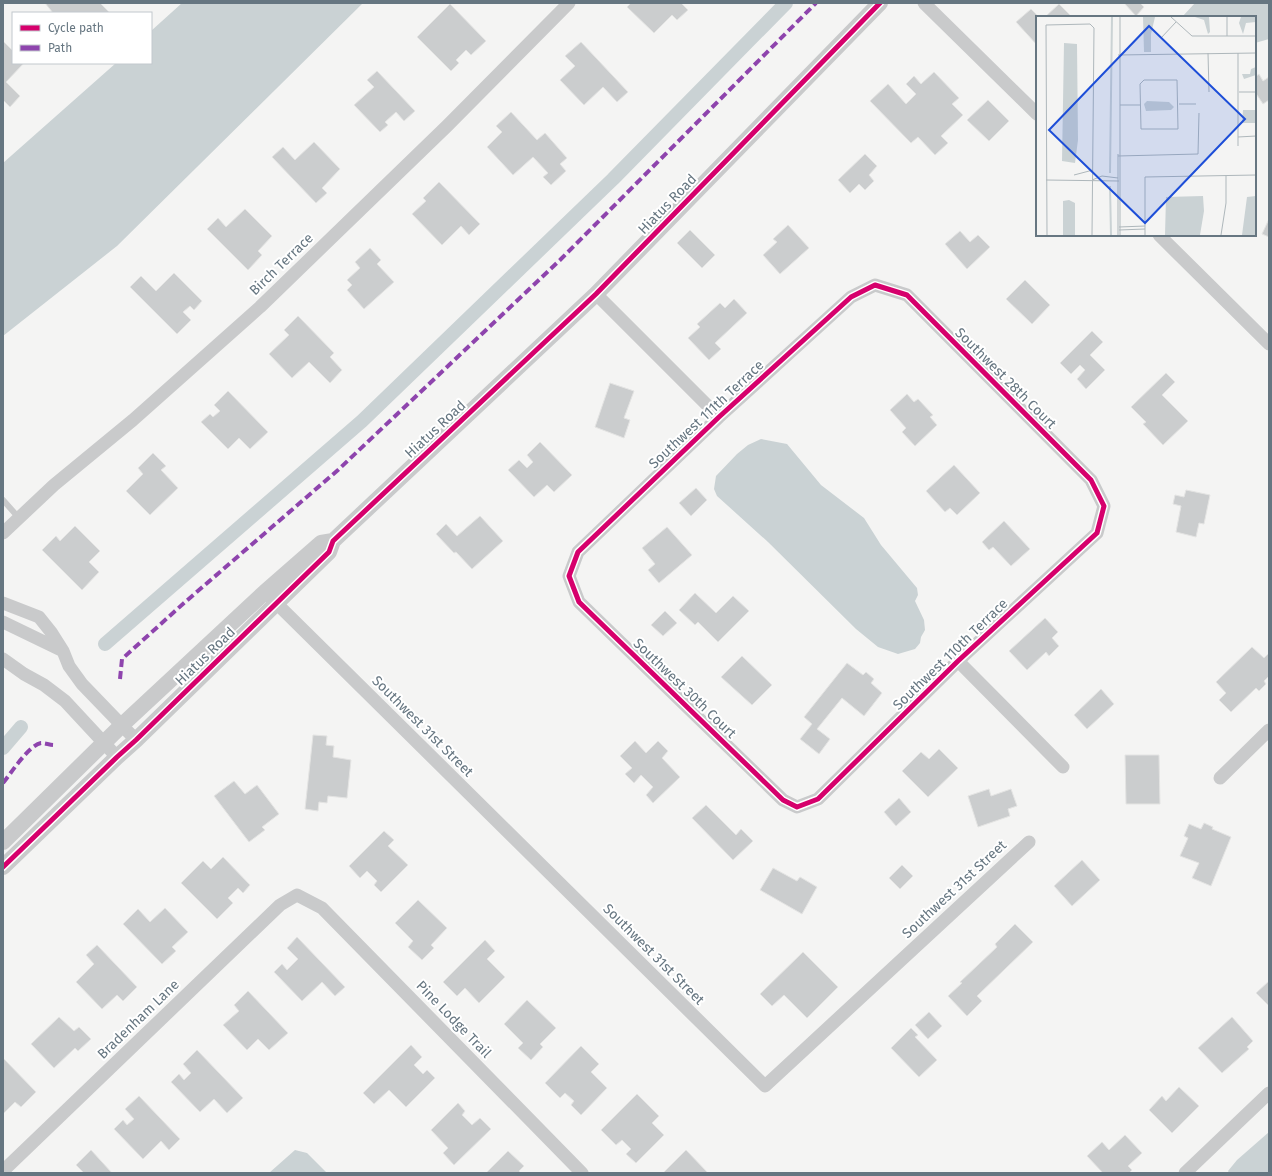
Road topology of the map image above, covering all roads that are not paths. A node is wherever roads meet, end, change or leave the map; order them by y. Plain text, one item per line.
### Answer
1 (569, 3) edge
2 (880, 3) edge
3 (924, 3) edge
4 (1036, 113) edge
5 (1160, 236) edge
6 (875, 285) joint
7 (596, 294) junction
8 (1269, 344) edge
9 (719, 417) junction
10 (3, 500) edge
11 (1104, 506) joint
12 (19, 518) junction
13 (3, 533) edge
14 (569, 576) joint
15 (271, 598) junction
16 (3, 603) edge
17 (4, 623) edge
18 (63, 651) junction
19 (3, 659) edge
20 (958, 661) junction
21 (122, 725) junction
22 (1269, 730) edge
23 (136, 740) junction
24 (104, 744) junction
25 (117, 757) junction
26 (1063, 767) dead end
27 (1220, 778) dead end
28 (796, 807) joint
29 (3, 842) edge
30 (1029, 842) dead end
31 (3, 867) edge
32 (297, 895) joint
33 (1269, 1093) edge
34 (3, 1171) edge
35 (582, 1173) edge
36 (1185, 1173) edge

1 - 12 street, Birch Terrace
2 - 7 street, Hiatus Road
3 - 4 street
5 - 8 street
6 - 9 street, Southwest 111th Terrace
6 - 11 street, Southwest 28th Court
7 - 9 street
7 - 15 street, Hiatus Road
9 - 14 street, Southwest 111th Terrace
10 - 12 lane
11 - 20 street, Southwest 110th Terrace
12 - 13 street, Birch Terrace
14 - 28 street, Southwest 30th Court
15 - 21 street, Hiatus Road
15 - 23 street, Hiatus Road
15 - 30 street, Southwest 31st Street
16 - 18 street
17 - 18 street
18 - 21 street
19 - 24 street
20 - 26 street
20 - 28 street, Southwest 110th Terrace
21 - 23 street
21 - 24 street, Hiatus Road
22 - 27 street
23 - 25 street, Hiatus Road
24 - 25 street
24 - 29 street, Hiatus Road
25 - 31 street, Hiatus Road
32 - 34 street, Bradenham Lane
32 - 35 street, Pine Lodge Trail
33 - 36 street

